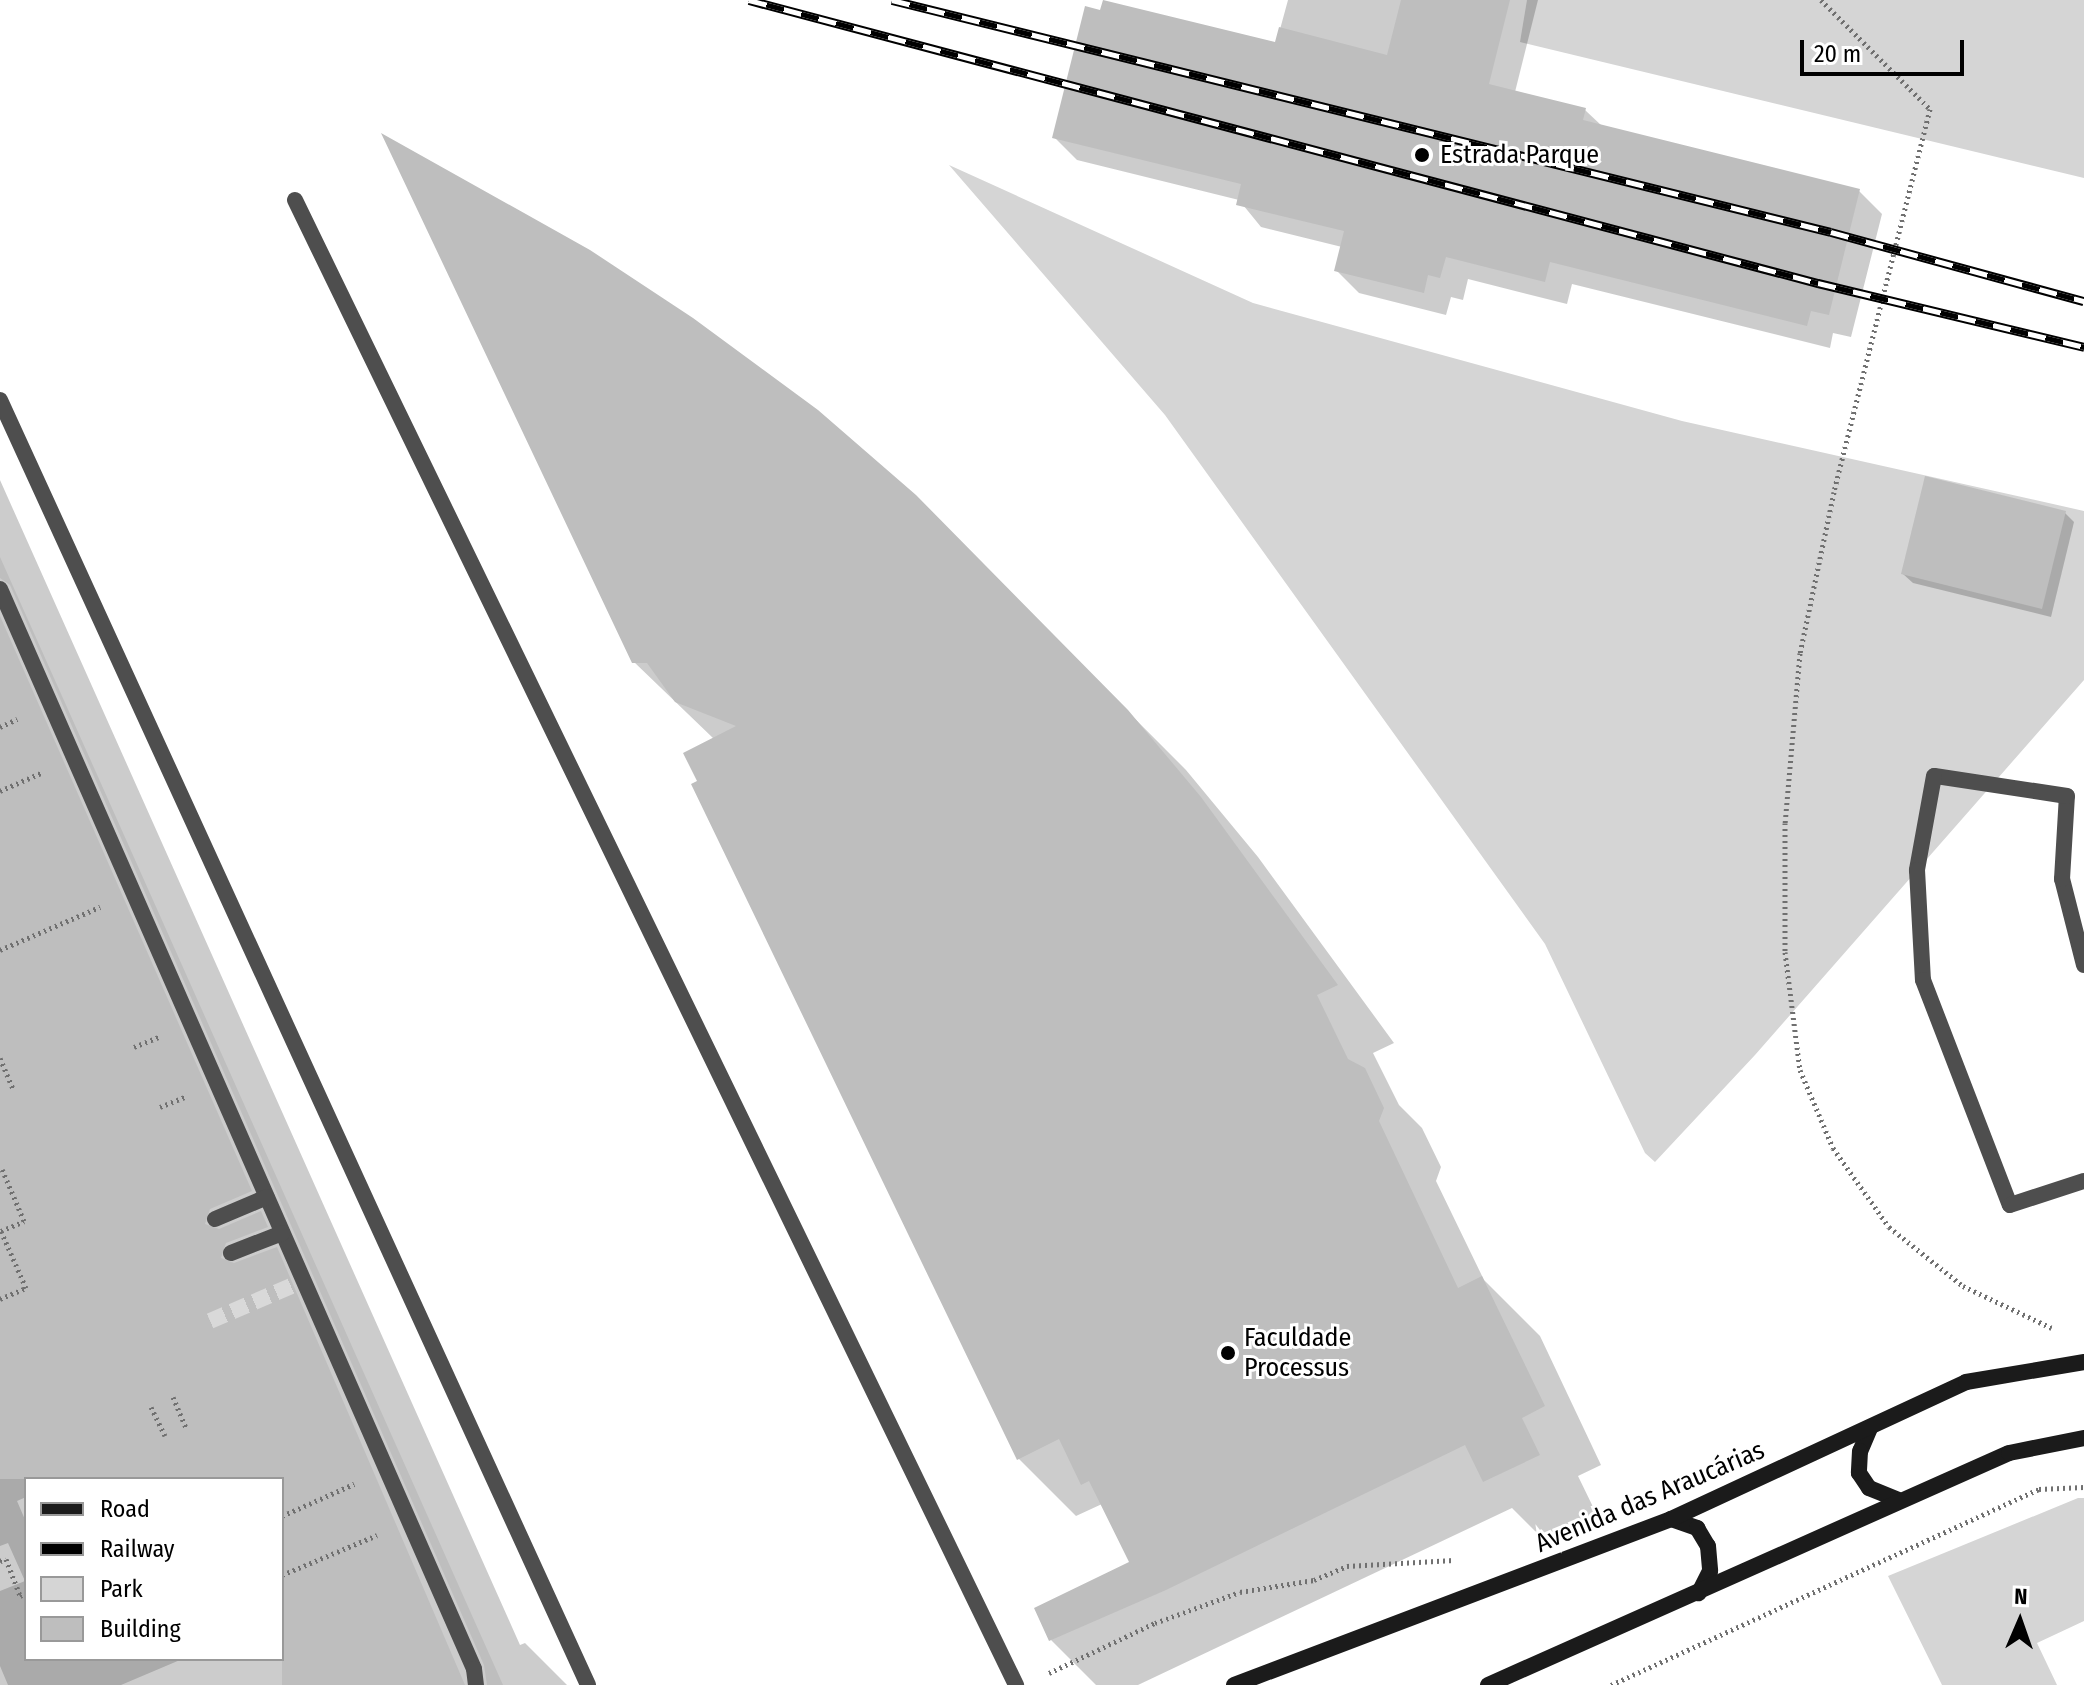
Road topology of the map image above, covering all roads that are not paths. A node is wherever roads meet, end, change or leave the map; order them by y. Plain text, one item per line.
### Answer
1 (295, 200) dead end
2 (0, 400) edge
3 (0, 589) edge
4 (2084, 965) edge
5 (2084, 1181) edge
6 (267, 1197) junction
7 (215, 1219) dead end
8 (282, 1233) junction
9 (231, 1253) dead end
10 (2084, 1362) edge
11 (1862, 1431) junction
12 (2084, 1438) edge
13 (1890, 1504) junction
14 (1677, 1516) junction
15 (1706, 1590) junction
16 (476, 1685) edge
17 (588, 1685) edge
18 (1016, 1685) edge
19 (1234, 1685) edge
20 (1488, 1685) edge

1 - 18 street
2 - 17 street
3 - 6 street
4 - 5 street
6 - 7 street
6 - 8 street
8 - 9 street
8 - 16 street
10 - 11 main road, Avenida das Araucárias
11 - 13 main road
11 - 14 main road, Avenida das Araucárias
12 - 13 main road
13 - 15 main road
14 - 15 main road
14 - 19 main road, Avenida das Araucárias
15 - 20 main road

